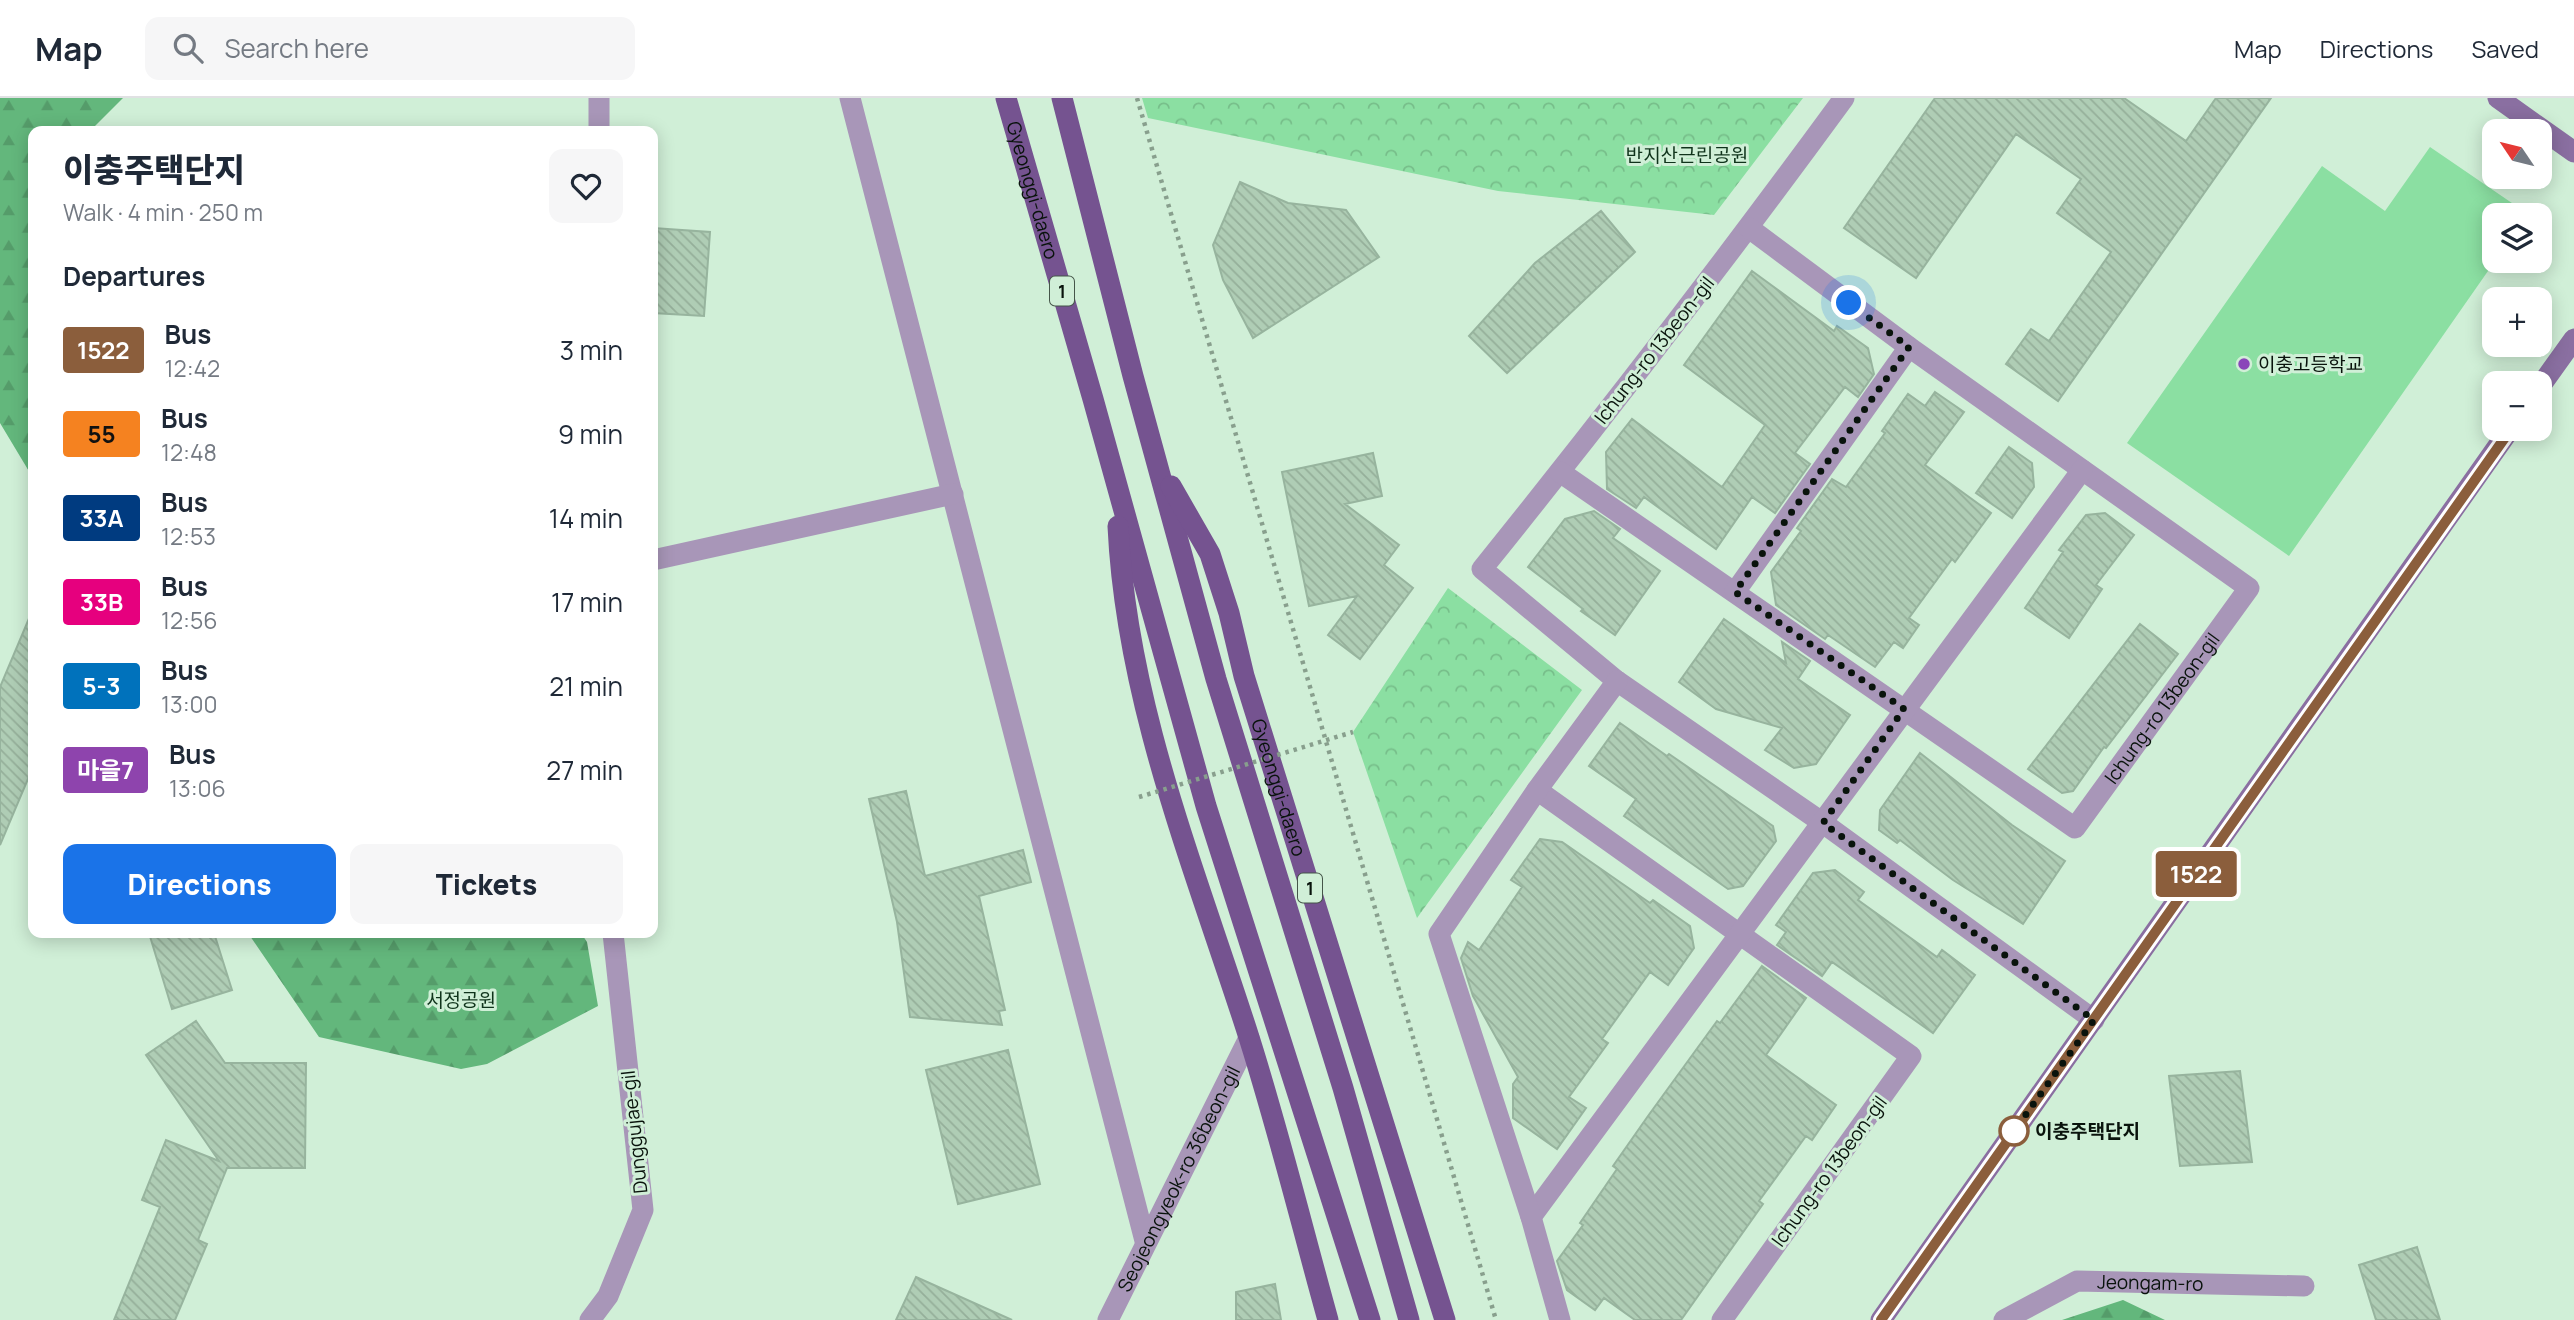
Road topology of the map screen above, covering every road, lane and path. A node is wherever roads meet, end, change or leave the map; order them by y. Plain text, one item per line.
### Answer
1 (599, 98) edge
2 (850, 98) edge
3 (1006, 98) edge
4 (1062, 98) edge
5 (1137, 98) edge
6 (1844, 98) edge
7 (2498, 98) edge
8 (599, 126) edge
9 (2574, 152) edge
10 (1749, 228) junction
11 (2574, 339) edge
12 (1909, 347) junction
13 (2551, 371) edge
14 (2502, 441) edge
15 (1157, 465) junction
16 (2082, 470) junction
17 (1560, 472) junction
18 (1117, 485) junction
19 (953, 494) junction
20 (658, 559) edge
21 (1735, 592) junction
22 (1617, 681) junction
23 (1904, 709) junction
24 (1353, 732) dead end
25 (1537, 790) junction
26 (1139, 797) dead end
27 (1823, 823) junction
28 (1740, 934) junction
29 (615, 938) edge
30 (2094, 1020) junction
31 (1250, 1038) junction
32 (1531, 1217) junction
33 (1146, 1241) junction
34 (2304, 1286) dead end
35 (590, 1320) edge
36 (1108, 1320) edge
37 (1328, 1320) edge
38 (1370, 1320) edge
39 (1409, 1320) edge
40 (1445, 1320) edge
41 (1496, 1320) edge
42 (1560, 1320) edge
43 (1722, 1320) edge
44 (1881, 1320) edge
45 (2004, 1320) edge

1 - 8 street
2 - 19 street
3 - 18 main road, Gyeonggi-daero / 1
4 - 15 main road, Gyeonggi-daero / 1
5 - 41 path
6 - 10 street, Ichung-ro 13beon-gil
7 - 9 street
10 - 12 street, Ichung-ro 13beon-gil
10 - 17 street, Ichung-ro 13beon-gil
11 - 13 street
12 - 16 street, Ichung-ro 13beon-gil
12 - 21 street
14 - 30 street
15 - 39 main road, Gyeonggi-daero / 1
15 - 40 main road, Gyeonggi-daero / 1
16 - 23 street
16 - 23 street, Ichung-ro 13beon-gil
17 - 21 street, Ichung-ro 13beon-gil
17 - 22 street, Ichung-ro 13beon-gil
18 - 31 main road, Gyeonggi-daero / 1
18 - 38 main road, Gyeonggi-daero / 1
19 - 20 street
19 - 33 street
21 - 23 street, Ichung-ro 13beon-gil
22 - 25 street
22 - 27 street, Ichung-ro 13beon-gil
23 - 27 street
24 - 26 path, bridge
25 - 28 street, Ichung-ro 13beon-gil
25 - 32 street
27 - 28 street
27 - 30 street, Ichung-ro 13beon-gil
28 - 32 street
28 - 43 street, Ichung-ro 13beon-gil
29 - 35 street, Dunggujae-gil
30 - 44 street
31 - 33 street, Seojeongyeok-ro 36beon-gil
31 - 37 main road, Gyeonggi-daero / 1
32 - 42 street
33 - 36 street, Seojeongyeok-ro 36beon-gil
34 - 45 street, Jeongam-ro

